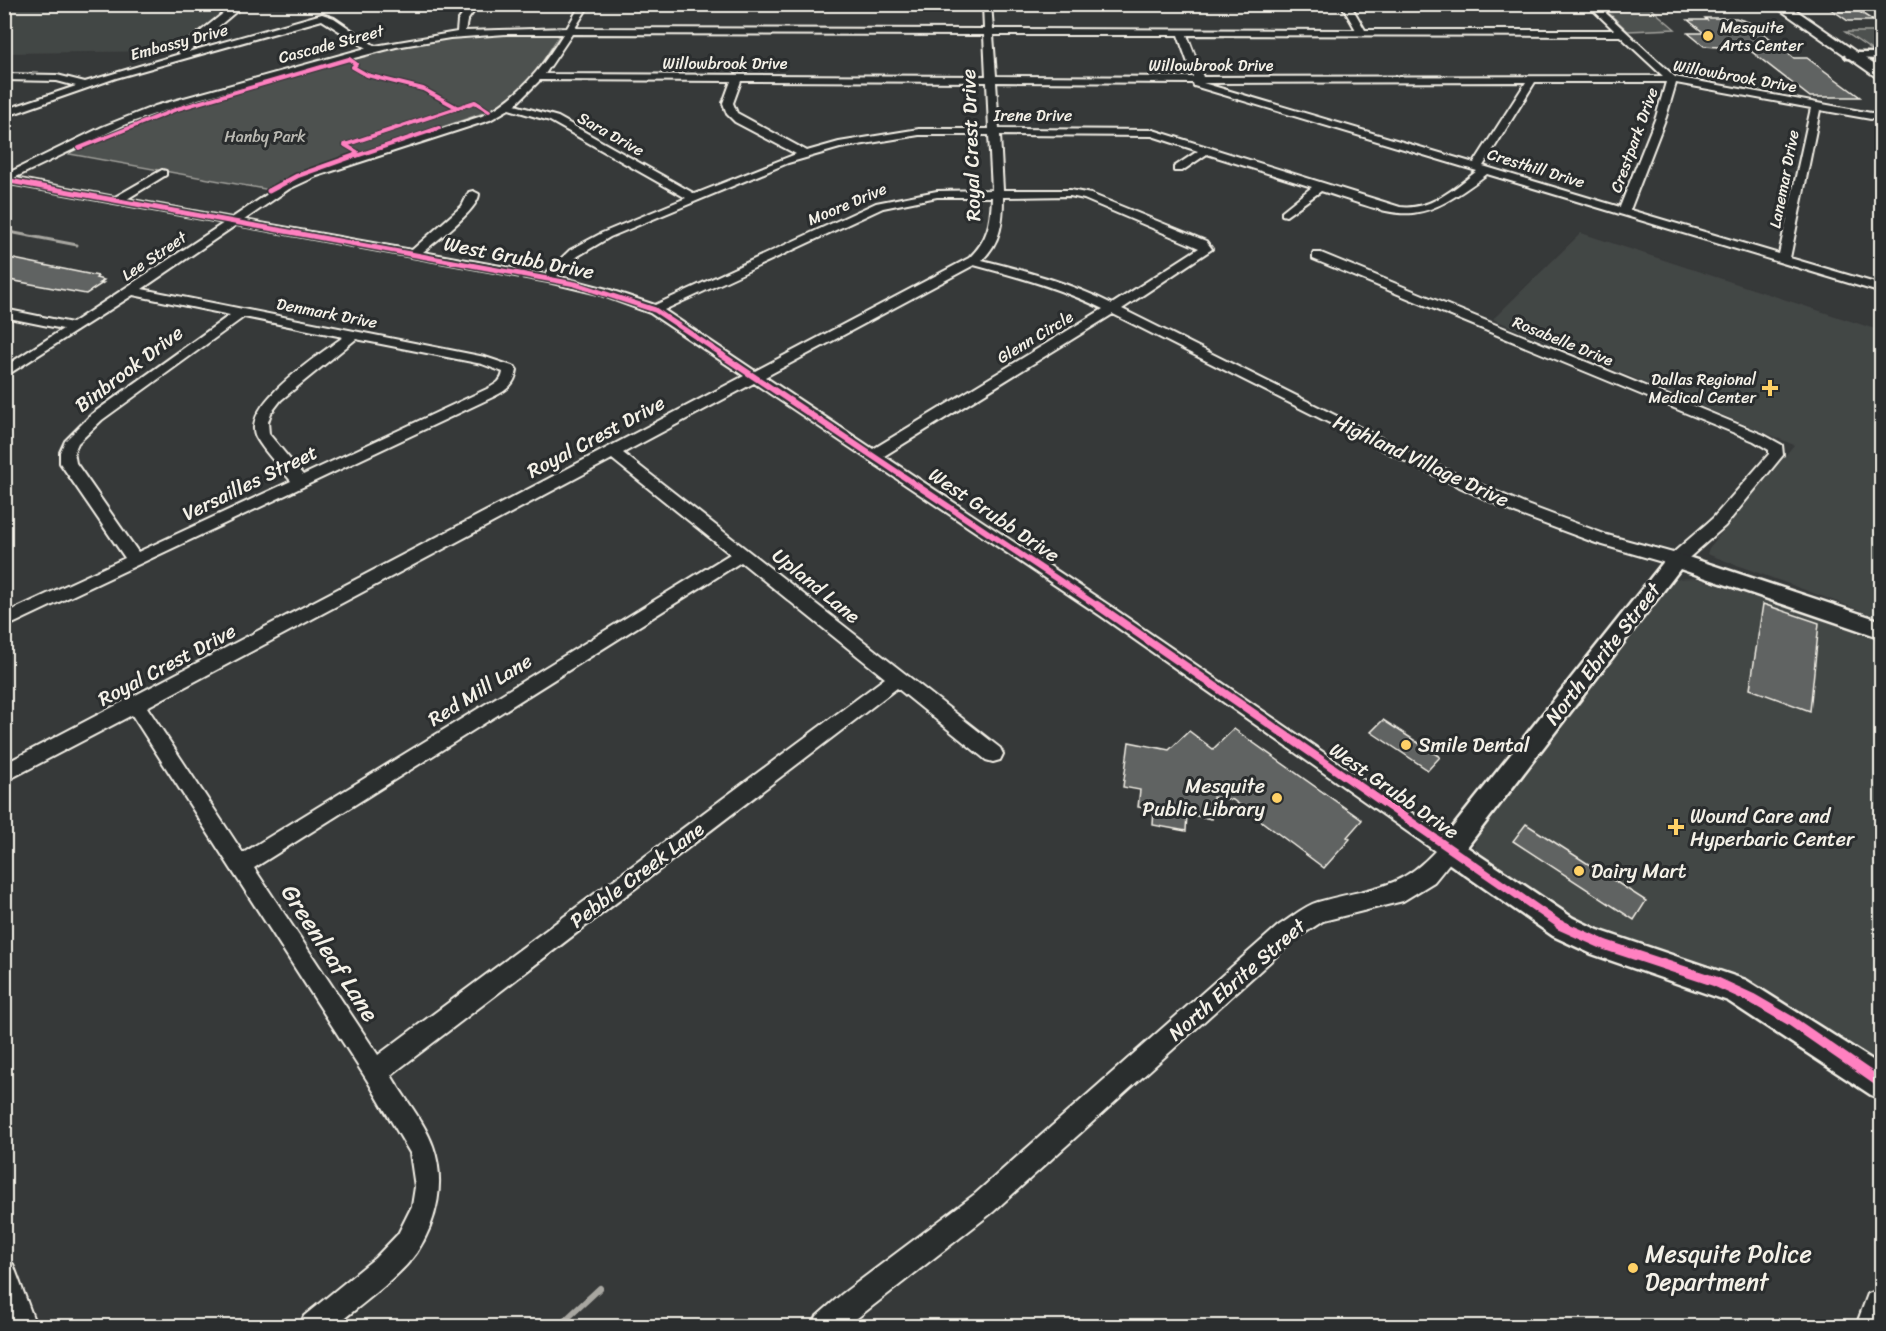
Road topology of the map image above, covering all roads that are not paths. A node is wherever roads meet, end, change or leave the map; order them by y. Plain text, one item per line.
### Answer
1 (241, 4) edge
2 (475, 4) edge
3 (586, 4) edge
4 (987, 4) edge
5 (1345, 4) edge
6 (1591, 4) edge
7 (1778, 4) edge
8 (1796, 4) edge
9 (306, 23) junction
10 (319, 27) dead end
11 (570, 31) junction
12 (988, 31) junction
13 (1361, 31) junction
14 (1180, 32) junction
15 (461, 33) junction
16 (1621, 33) junction
17 (372, 48) junction
18 (186, 55) junction
19 (1851, 56) junction
20 (1875, 56) edge
21 (1881, 65) edge
22 (4, 77) edge
23 (538, 77) junction
24 (1881, 77) edge
25 (737, 78) junction
26 (1533, 78) junction
27 (991, 79) junction
28 (1181, 79) junction
29 (1672, 79) junction
30 (1199, 80) junction
31 (84, 85) junction
32 (508, 106) junction
33 (1816, 106) junction
34 (4, 114) edge
35 (1881, 118) edge
36 (993, 131) junction
37 (1206, 150) junction
38 (804, 154) junction
39 (1482, 169) junction
40 (1178, 170) dead end
41 (162, 173) dead end
42 (4, 179) edge
43 (1319, 187) junction
44 (998, 193) junction
45 (473, 194) dead end
46 (694, 198) junction
47 (119, 199) junction
48 (1624, 212) junction
49 (1286, 213) dead end
50 (235, 222) junction
51 (1202, 244) joint
52 (414, 254) junction
53 (1317, 256) dead end
54 (1784, 259) junction
55 (973, 261) junction
56 (548, 278) junction
57 (1881, 288) edge
58 (131, 291) junction
59 (655, 310) junction
60 (1112, 310) junction
61 (4, 313) edge
62 (241, 313) junction
63 (75, 328) junction
64 (353, 335) junction
65 (4, 373) edge
66 (510, 376) joint
67 (754, 377) junction
68 (613, 452) junction
69 (874, 455) junction
70 (1767, 466) joint
71 (300, 482) junction
72 (742, 554) junction
73 (1676, 560) junction
74 (135, 561) junction
75 (4, 622) edge
76 (1881, 630) edge
77 (898, 678) junction
78 (135, 705) junction
79 (993, 754) dead end
80 (4, 774) edge
81 (1450, 850) junction
82 (241, 865) junction
83 (375, 1072) junction
84 (1881, 1084) edge
85 (4, 1273) edge
86 (1881, 1308) edge
87 (22, 1326) edge
88 (314, 1326) edge
89 (827, 1326) edge
90 (1875, 1326) edge

1 - 18 street
2 - 15 street
3 - 11 street, Lee Street
4 - 12 street, Royal Crest Drive
5 - 13 street
6 - 16 street, Crestpark Drive
7 - 19 main road
8 - 20 main road
9 - 10 street
9 - 17 street, Embassy Drive
9 - 18 street, Embassy Drive
11 - 12 street, Cascade Street
11 - 15 street, Cascade Street
11 - 23 street, Lee Street
12 - 14 street, Cascade Street
12 - 27 street, Royal Crest Drive
13 - 14 street, Cascade Street
13 - 16 street, Cascade Street
14 - 30 street
15 - 17 street, Cascade Street
16 - 29 street, Crestpark Drive
17 - 42 street, Cascade Street
18 - 31 street, Embassy Drive
19 - 20 street
19 - 24 main road
20 - 21 main road
22 - 31 street
23 - 25 street, Willowbrook Drive
23 - 32 street, Lee Street
25 - 27 street, Willowbrook Drive
25 - 38 street
26 - 29 street, Willowbrook Drive
26 - 30 street, Willowbrook Drive
26 - 39 street
27 - 28 street, Willowbrook Drive
27 - 36 street, Royal Crest Drive
28 - 30 street, Willowbrook Drive
28 - 39 street, Cresthill Drive
29 - 33 street, Willowbrook Drive
29 - 48 street, Crestpark Drive
31 - 34 street, Embassy Drive
32 - 46 street, Sara Drive
32 - 50 street, Lee Street
33 - 35 street, Willowbrook Drive
33 - 54 street, Lanemar Drive
36 - 37 street, Irene Drive
36 - 38 street, Irene Drive
36 - 44 street, Royal Crest Drive
37 - 40 street
37 - 43 street, Irene Drive
38 - 46 street, Irene Drive
39 - 43 street, Irene Drive
39 - 48 street, Cresthill Drive
41 - 47 street
42 - 47 street, West Grubb Drive
43 - 49 street
44 - 51 street, Moore Drive
44 - 55 street, Royal Crest Drive
44 - 59 street, Moore Drive
45 - 52 street
46 - 56 street, Irene Drive
47 - 50 street, West Grubb Drive
48 - 54 street, Cresthill Drive
50 - 52 street, West Grubb Drive
50 - 58 street, Lee Street
51 - 60 street, Glenn Circle
52 - 56 street, West Grubb Drive
53 - 70 street, Rosabelle Drive
54 - 57 street, Cresthill Drive
55 - 60 street, Highland Village Drive
55 - 67 street, Royal Crest Drive
56 - 59 street, West Grubb Drive
58 - 62 street, Denmark Drive
58 - 63 street, Lee Street
59 - 67 street, West Grubb Drive
60 - 69 street, Glenn Circle
60 - 73 street, Highland Village Drive
61 - 63 street
62 - 64 street, Denmark Drive
62 - 74 street, Binbrook Drive
63 - 65 street, Lee Street
64 - 66 street, Denmark Drive
64 - 71 street
66 - 71 street, Versailles Street
67 - 68 street, Royal Crest Drive
67 - 69 street, West Grubb Drive
68 - 72 street, Upland Lane
68 - 78 street, Royal Crest Drive
69 - 81 street, West Grubb Drive
70 - 73 street, North Ebrite Street
71 - 74 street, Versailles Street
72 - 77 street, Upland Lane
72 - 82 street, Red Mill Lane
73 - 76 street, Highland Village Drive
73 - 81 street, North Ebrite Street
74 - 75 street, Versailles Street
77 - 79 street, Upland Lane
77 - 83 street, Pebble Creek Lane
78 - 80 street, Royal Crest Drive
78 - 82 street, Greenleaf Lane
81 - 84 street, West Grubb Drive
81 - 89 street, North Ebrite Street
82 - 83 street, Greenleaf Lane
83 - 88 street, Greenleaf Lane
85 - 87 street
86 - 90 main road

